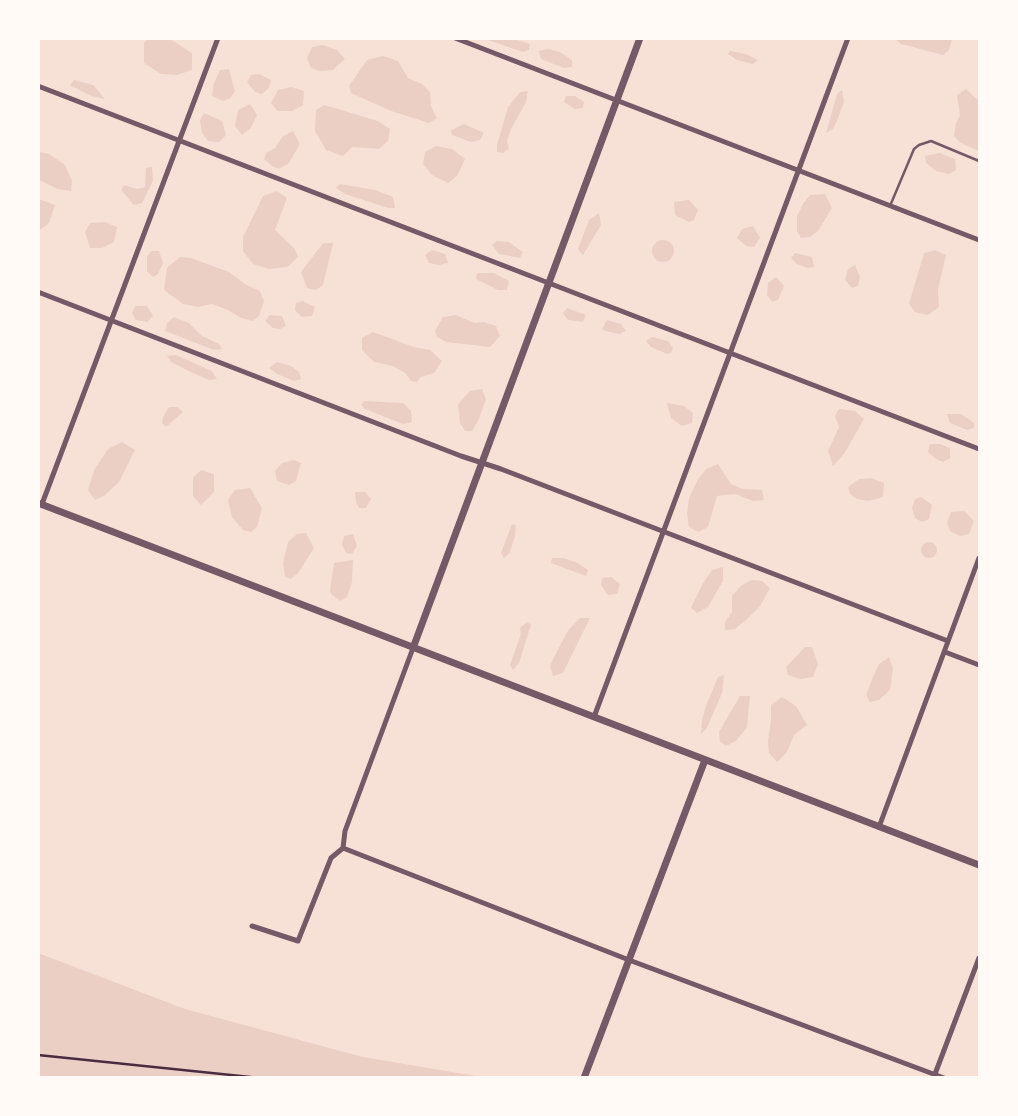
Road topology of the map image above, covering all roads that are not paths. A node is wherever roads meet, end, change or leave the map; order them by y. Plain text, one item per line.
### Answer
1 (218, 38) edge
2 (455, 38) edge
3 (640, 38) edge
4 (848, 38) edge
5 (38, 86) edge
6 (617, 101) junction
7 (179, 141) junction
8 (979, 161) edge
9 (798, 171) junction
10 (890, 206) junction
11 (979, 240) edge
12 (549, 284) junction
13 (38, 292) edge
14 (111, 320) junction
15 (730, 353) junction
16 (979, 449) edge
17 (482, 463) junction
18 (40, 503) edge
19 (663, 533) junction
20 (979, 562) edge
21 (948, 641) junction
22 (412, 648) junction
23 (944, 652) junction
24 (979, 665) edge
25 (594, 718) junction
26 (705, 760) junction
27 (879, 827) junction
28 (344, 848) junction
29 (979, 865) edge
30 (251, 926) dead end
31 (979, 958) edge
32 (629, 960) junction
33 (935, 1074) junction
34 (584, 1077) edge
35 (944, 1077) edge

1 - 7 street
2 - 6 street
3 - 6 street
4 - 9 street
5 - 7 street
6 - 9 street
6 - 12 street
7 - 12 street
7 - 14 street
8 - 10 lane
9 - 10 street
9 - 15 street
10 - 11 street
12 - 15 street
12 - 17 street
13 - 14 street
14 - 17 street
14 - 18 street
15 - 16 street
15 - 19 street
17 - 19 street
17 - 22 street
18 - 22 street
19 - 21 street
19 - 25 street
20 - 21 street
21 - 23 street
22 - 25 street
22 - 28 street
23 - 24 street
23 - 27 street
25 - 26 street
26 - 27 street
26 - 32 street
27 - 29 street
28 - 30 street
28 - 32 street
31 - 33 street
32 - 33 street
32 - 34 street
33 - 35 street

